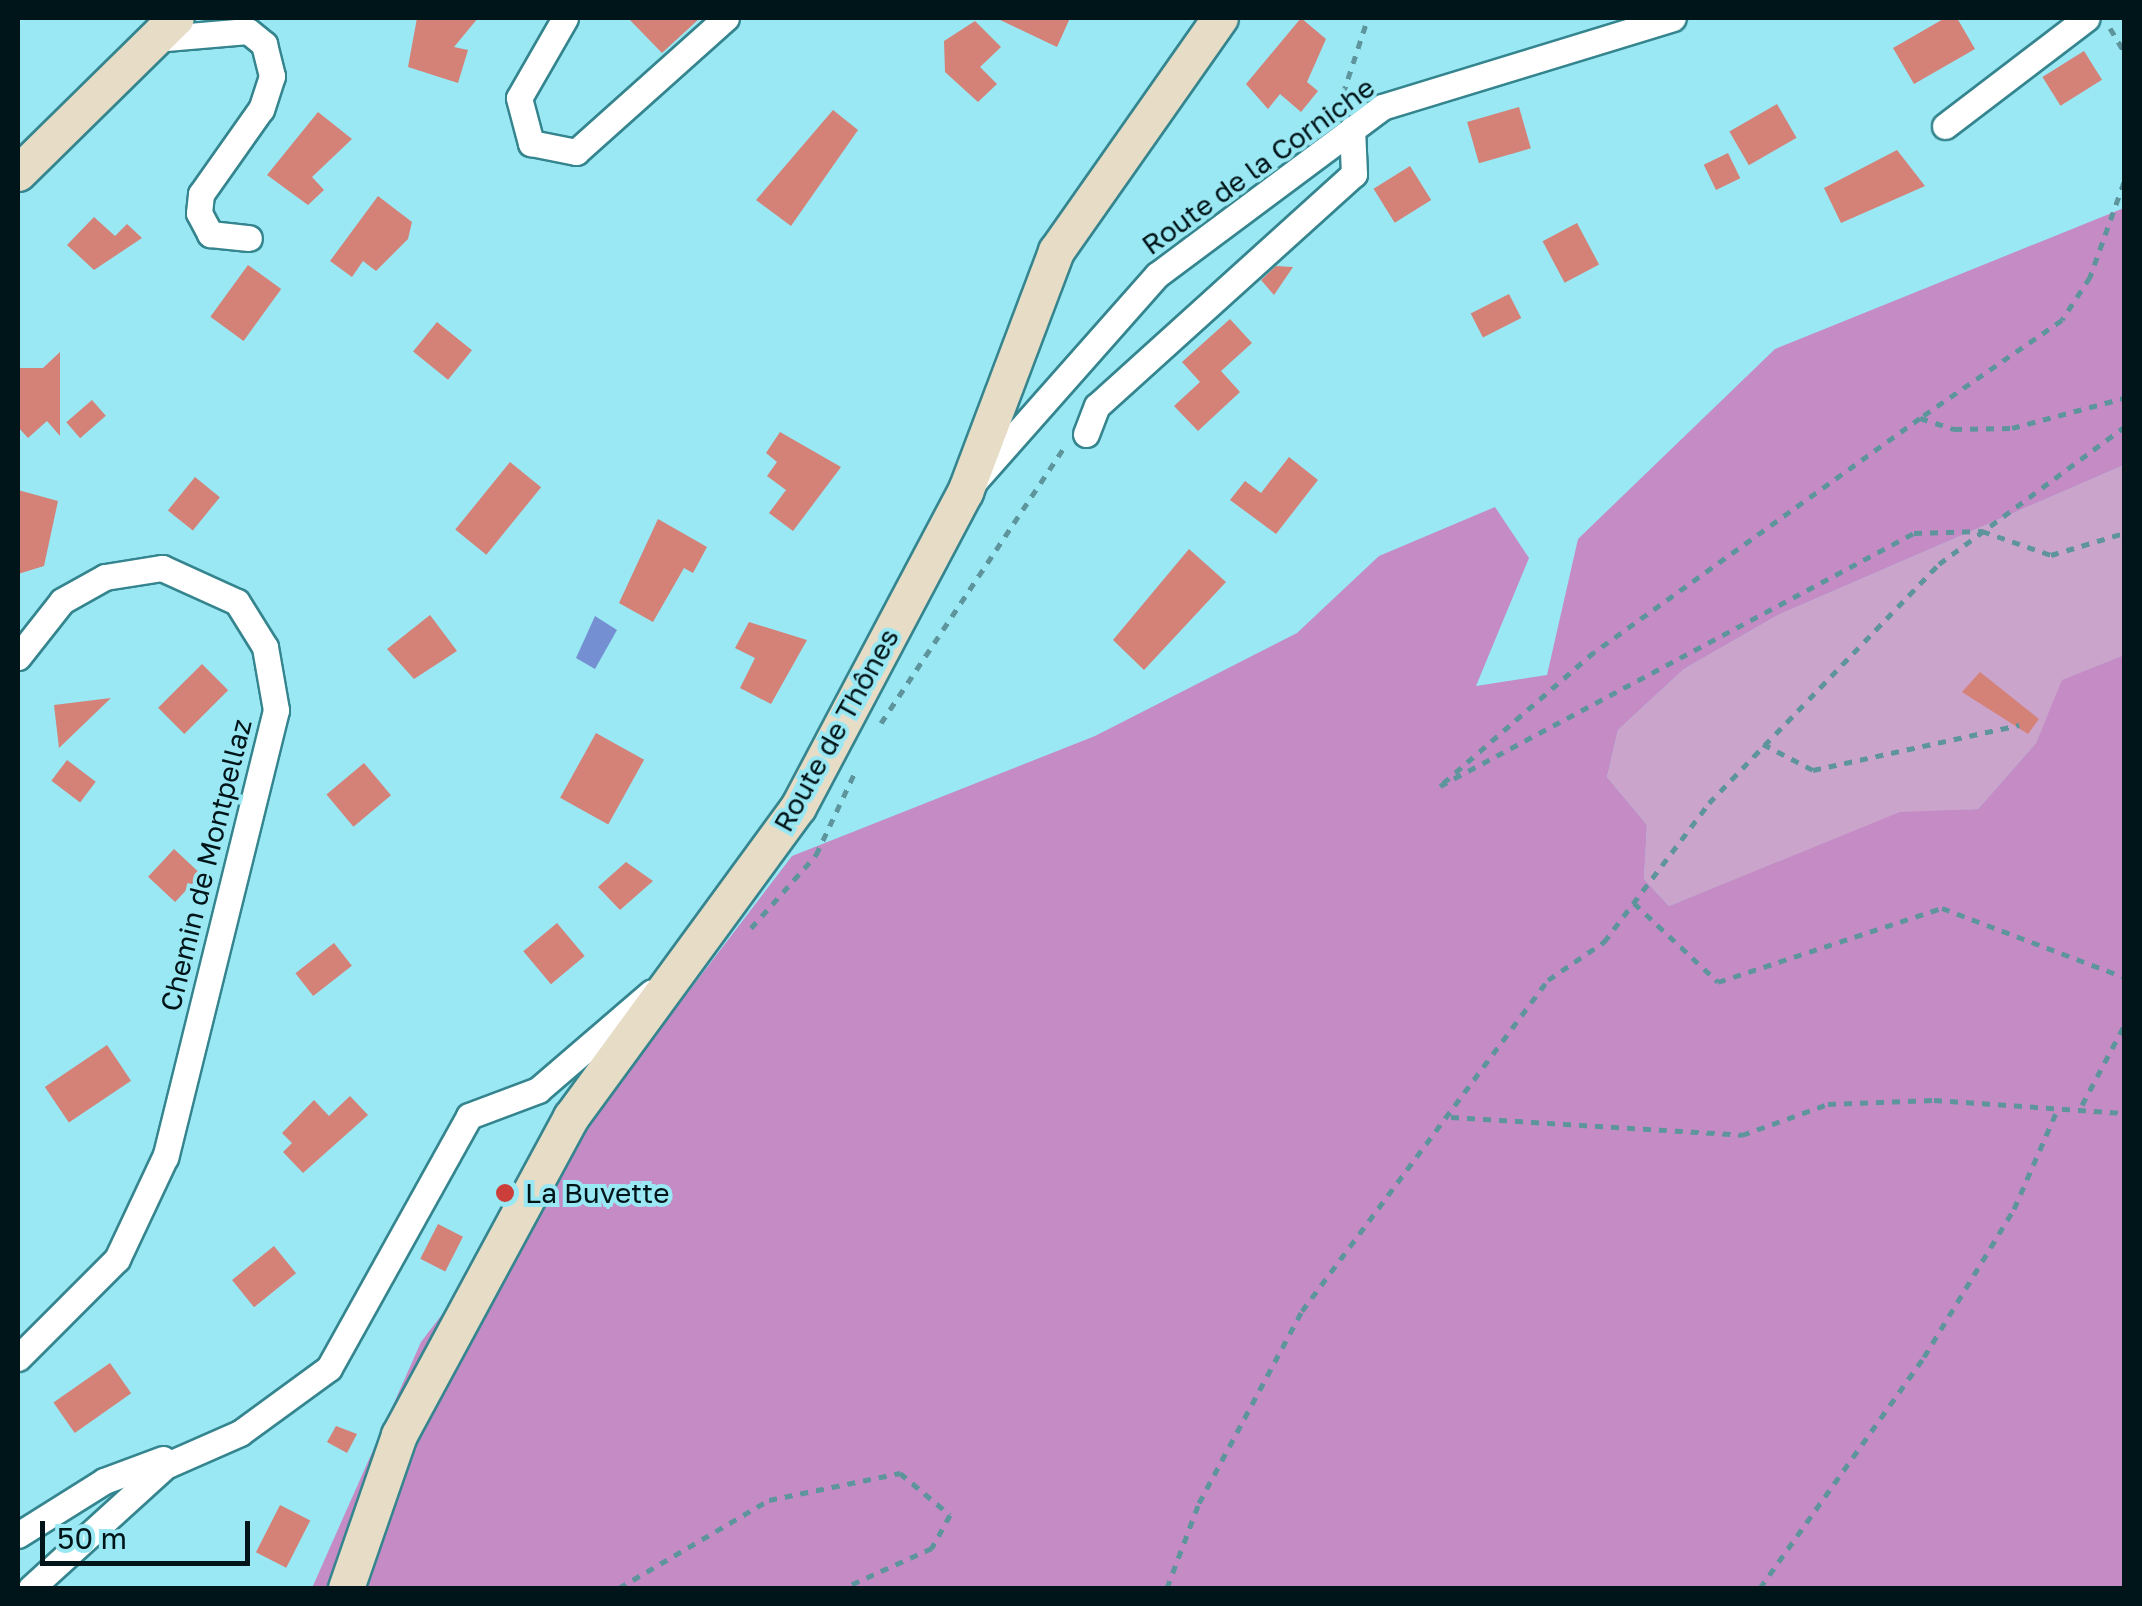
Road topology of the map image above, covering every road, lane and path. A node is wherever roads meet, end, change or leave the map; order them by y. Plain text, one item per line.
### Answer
1 (565, 18) edge
2 (726, 18) edge
3 (1220, 18) edge
4 (1368, 18) edge
5 (1672, 18) edge
6 (2087, 18) edge
7 (2103, 18) edge
8 (165, 28) edge
9 (2124, 51) edge
10 (1945, 126) dead end
11 (1342, 136) junction
12 (18, 173) edge
13 (2124, 182) edge
14 (249, 238) dead end
15 (2124, 398) edge
16 (1920, 418) junction
17 (2124, 426) edge
18 (1086, 434) dead end
19 (965, 492) junction
20 (1982, 531) junction
21 (2124, 533) edge
22 (18, 658) edge
23 (2019, 726) dead end
24 (1763, 744) junction
25 (1634, 903) junction
26 (676, 974) junction
27 (2124, 977) edge
28 (2124, 1026) edge
29 (538, 1090) junction
30 (2082, 1105) junction
31 (2056, 1113) junction
32 (2124, 1113) edge
33 (1450, 1116) junction
34 (562, 1134) junction
35 (18, 1358) edge
36 (191, 1455) junction
37 (18, 1535) edge
38 (31, 1588) edge
39 (346, 1588) edge
40 (619, 1588) edge
41 (844, 1588) edge
42 (1167, 1588) edge
43 (1760, 1588) edge

1 - 2 street
3 - 19 main road, Route de Thônes
4 - 11 path
5 - 11 street, Route de la Corniche
6 - 10 street
7 - 9 path
8 - 12 main road
8 - 14 street
11 - 18 street
11 - 19 street, Route de la Corniche
13 - 16 path
15 - 16 path
16 - 20 path
17 - 20 path
19 - 26 main road, Route de Thônes
20 - 21 path
20 - 24 path
22 - 35 street, Chemin de Montpellaz
23 - 24 path
24 - 25 path
25 - 27 path
25 - 33 path
26 - 29 street
26 - 34 main road, Route de Thônes
28 - 30 path
29 - 34 street
29 - 36 street
30 - 31 path
30 - 32 path
31 - 33 path
31 - 43 path
33 - 42 path
34 - 39 main road, Route de Thônes
36 - 37 street
36 - 38 street
40 - 41 path

